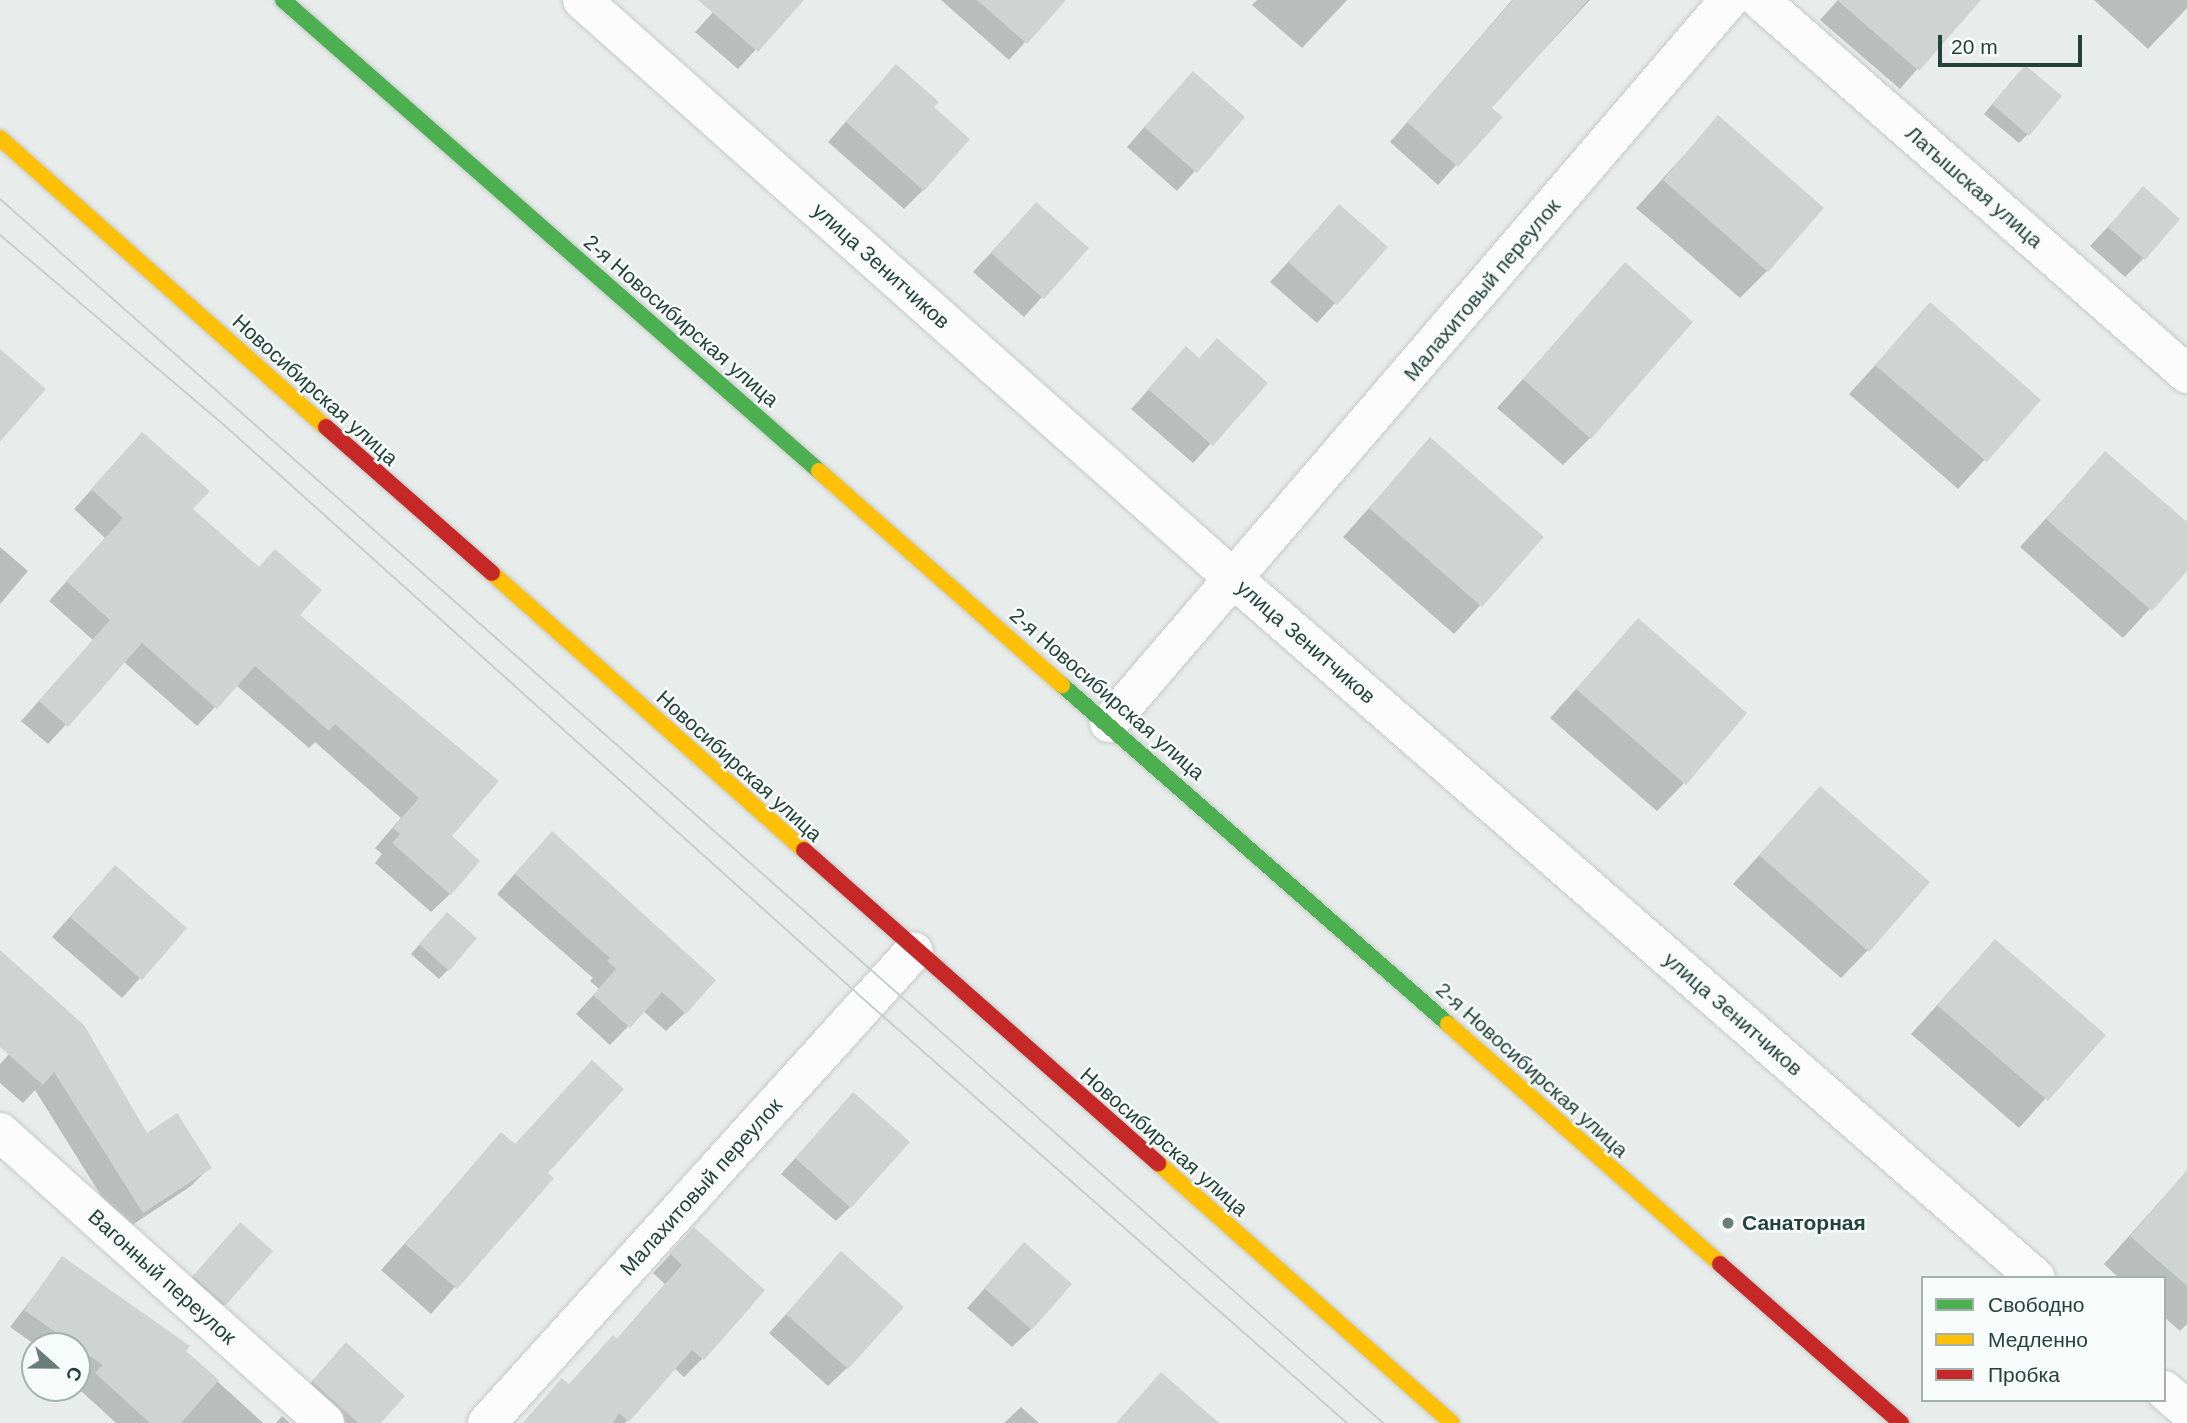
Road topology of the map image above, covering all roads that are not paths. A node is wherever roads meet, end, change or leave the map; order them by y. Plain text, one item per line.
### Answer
1 (283, 0) edge
2 (582, 0) edge
3 (1729, 0) edge
4 (1760, 0) edge
5 (0, 138) edge
6 (2187, 374) edge
7 (1235, 580) junction
8 (1109, 723) junction
9 (914, 951) junction
10 (0, 1132) edge
11 (2034, 1276) edge
12 (2166, 1392) edge
13 (2187, 1410) edge
14 (325, 1423) edge
15 (486, 1423) edge
16 (1452, 1423) edge
17 (1901, 1423) edge

1 - 8 main road, 2-я Новосибирская улица
2 - 7 street, улица Зенитчиков
3 - 7 street, Малахитовый переулок
4 - 6 street, Латышская улица
5 - 9 main road, Новосибирская улица
7 - 8 street, Малахитовый переулок
7 - 11 street, улица Зенитчиков
8 - 17 main road, 2-я Новосибирская улица
9 - 15 street, Малахитовый переулок
9 - 16 main road, Новосибирская улица
10 - 14 street, Вагонный переулок
12 - 13 street

